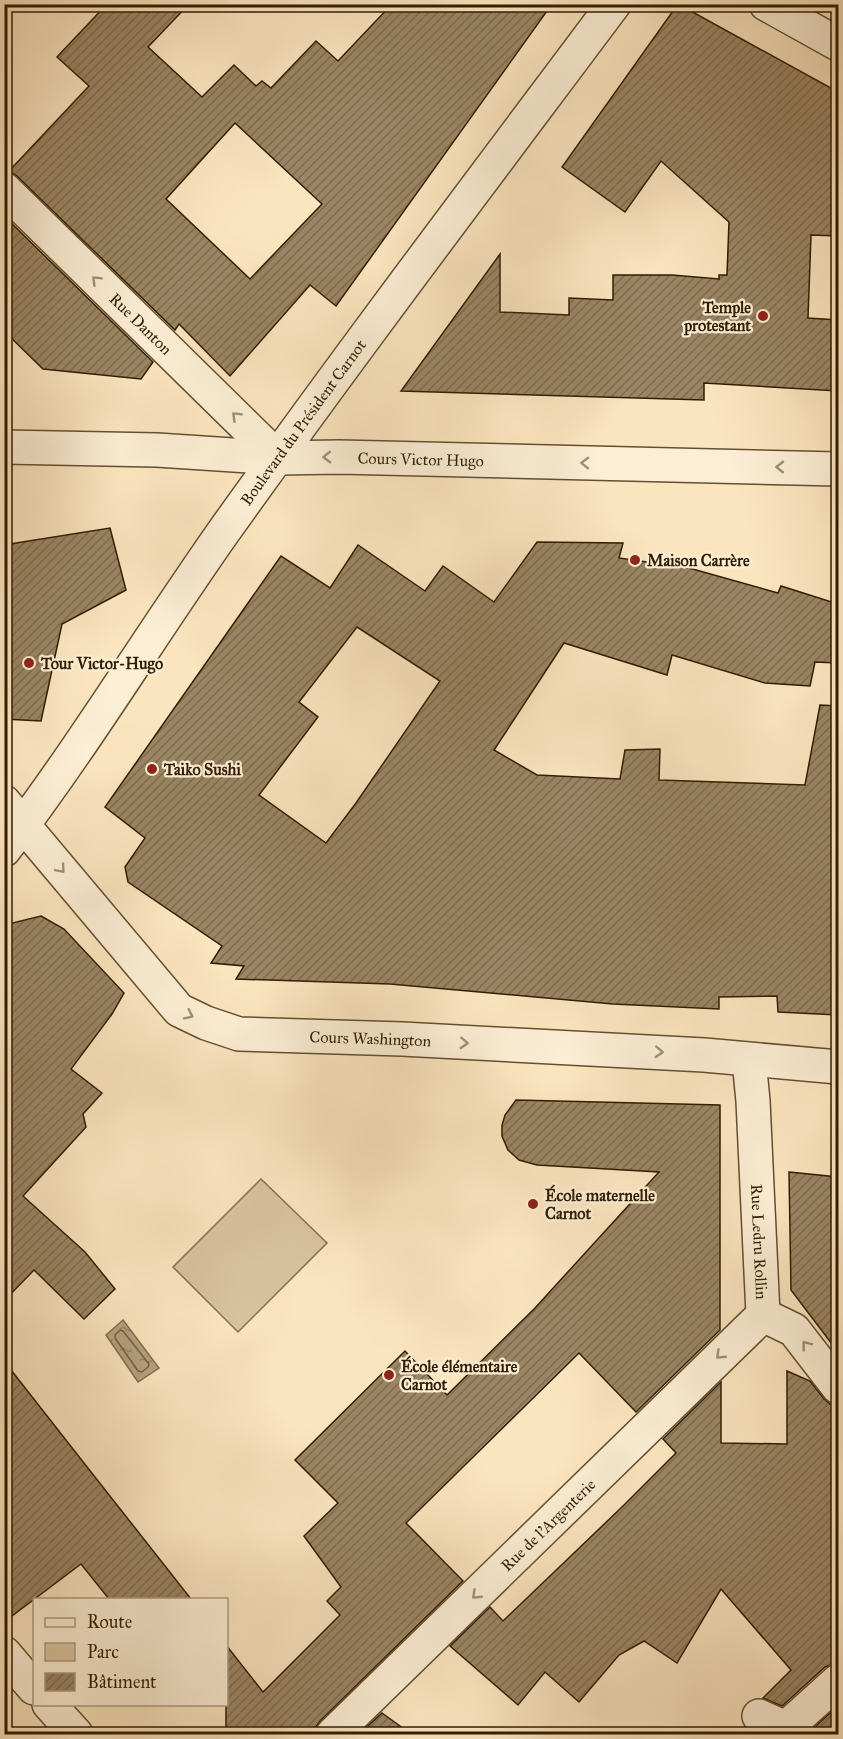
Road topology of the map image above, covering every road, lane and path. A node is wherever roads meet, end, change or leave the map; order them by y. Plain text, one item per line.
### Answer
1 (614, 4) edge
2 (766, 4) edge
3 (838, 44) edge
4 (4, 189) edge
5 (4, 447) edge
6 (278, 458) junction
7 (838, 469) edge
8 (14, 813) edge
9 (4, 850) edge
10 (749, 1060) junction
11 (838, 1067) edge
12 (763, 1315) junction
13 (838, 1387) edge
14 (4, 1653) edge
15 (838, 1681) edge
16 (33, 1687) edge
17 (51, 1706) edge
18 (773, 1722) dead end
19 (76, 1734) edge
20 (333, 1734) edge

1 - 6 street, Boulevard du Président Carnot
2 - 3 street
6 -> 4 street, Rue Danton
5 - 6 street, Cours Victor Hugo
7 -> 6 street, Cours Victor Hugo
6 - 8 street, Boulevard du Président Carnot
8 - 9 street, Boulevard du Président Carnot
8 -> 10 street, Cours Washington
10 - 11 street, Cours Washington
10 - 12 street, Rue Ledru Rollin
13 -> 12 street, Rue Ledru Rollin
12 -> 20 street, Rue de l'Argenterie
14 - 16 street
15 - 18 street
17 - 19 street

